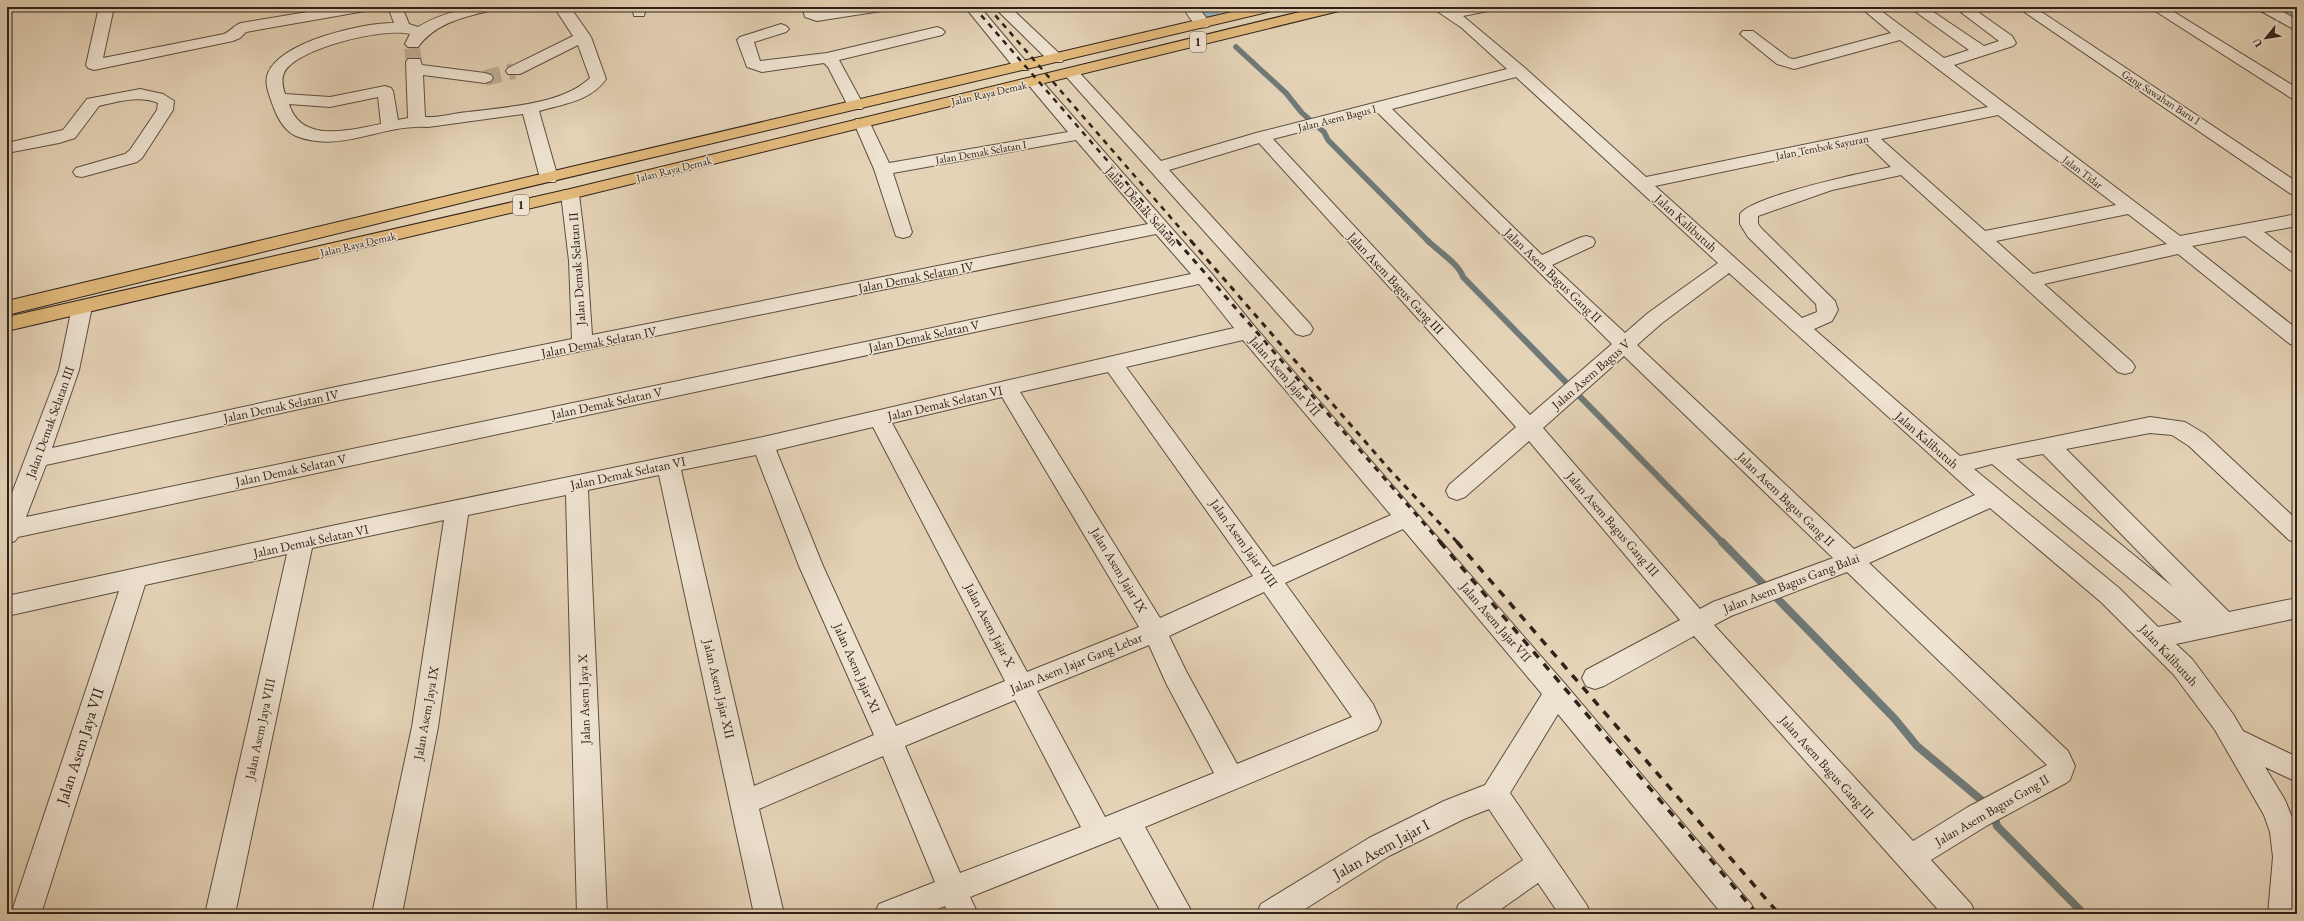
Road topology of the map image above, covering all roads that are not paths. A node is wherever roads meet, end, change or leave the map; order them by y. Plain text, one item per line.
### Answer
1 (107, 7) edge
2 (365, 7) edge
3 (395, 7) edge
4 (488, 7) edge
5 (561, 7) edge
6 (881, 7) edge
7 (972, 7) edge
8 (1001, 7) edge
9 (1190, 7) edge
10 (1272, 7) edge
11 (1339, 7) edge
12 (1488, 7) edge
13 (1867, 7) edge
14 (1916, 7) edge
15 (1961, 7) edge
16 (2024, 7) edge
17 (2156, 7) edge
18 (2264, 7) edge
19 (809, 10) edge
20 (315, 12) edge
21 (1453, 13) edge
22 (1204, 24) junction
23 (2297, 26) edge
24 (403, 27) junction
25 (781, 28) dead end
26 (420, 32) junction
27 (936, 32) dead end
28 (1748, 34) dead end
29 (1904, 34) junction
30 (583, 37) junction
31 (317, 44) junction
32 (1981, 51) junction
33 (828, 58) junction
34 (413, 59) junction
35 (1056, 59) junction
36 (1942, 64) junction
37 (1022, 67) junction
38 (514, 71) tunnel mouth
39 (1519, 71) junction
40 (1071, 73) junction
41 (485, 78) tunnel mouth
42 (1034, 82) junction
43 (2297, 95) edge
44 (279, 99) junction
45 (856, 106) junction
46 (1381, 107) junction
47 (530, 108) junction
48 (2001, 109) junction
49 (417, 121) junction
50 (862, 123) junction
51 (390, 126) junction
52 (1078, 135) junction
53 (1262, 137) junction
54 (1870, 138) junction
55 (7, 148) edge
56 (1156, 168) junction
57 (883, 169) junction
58 (1904, 169) junction
59 (82, 172) dead end
60 (549, 178) junction
61 (1642, 183) junction
62 (2297, 190) edge
63 (570, 194) junction
64 (2131, 208) junction
65 (411, 210) junction
66 (2297, 220) edge
67 (1161, 227) junction
68 (415, 230) junction
69 (2249, 230) junction
70 (903, 232) dead end
71 (1980, 238) junction
72 (1586, 242) dead end
73 (2179, 245) junction
74 (1539, 263) junction
75 (1730, 263) junction
76 (2297, 266) edge
77 (1204, 277) junction
78 (2028, 281) junction
79 (82, 307) junction
80 (7, 308) edge
81 (7, 324) edge
82 (1800, 327) junction
83 (1303, 329) dead end
84 (1248, 332) junction
85 (2297, 339) edge
86 (1625, 344) junction
87 (582, 345) junction
88 (1113, 364) junction
89 (2125, 367) dead end
90 (1007, 388) junction
91 (879, 419) junction
92 (1530, 428) junction
93 (2048, 444) junction
94 (763, 445) junction
95 (1996, 455) junction
96 (37, 459) junction
97 (668, 464) junction
98 (1956, 465) junction
99 (577, 483) junction
100 (1457, 491) dead end
101 (1992, 497) junction
102 (457, 510) junction
103 (1406, 518) junction
104 (9, 532) edge
105 (2297, 534) edge
106 (300, 544) junction
107 (1850, 561) junction
108 (135, 579) junction
109 (1270, 580) junction
110 (7, 606) edge
111 (2297, 608) edge
112 (1696, 622) junction
113 (2214, 625) junction
114 (1155, 631) junction
115 (2154, 638) junction
116 (1595, 678) dead end
117 (1022, 684) junction
118 (1557, 693) junction
119 (2234, 738) junction
120 (890, 741) junction
121 (2297, 770) edge
122 (1232, 779) junction
123 (1495, 794) junction
124 (744, 803) junction
125 (1126, 821) junction
126 (1099, 833) junction
127 (1910, 858) junction
128 (1541, 864) junction
129 (959, 902) edge
130 (26, 914) edge
131 (220, 914) edge
132 (387, 914) edge
133 (592, 914) edge
134 (769, 914) edge
135 (889, 914) edge
136 (1178, 914) edge
137 (1271, 914) edge
138 (1469, 914) edge
139 (1576, 914) edge
140 (1741, 914) edge
141 (1961, 914) edge
142 (2283, 914) edge

1 - 20 street
2 - 20 street
3 - 24 street
4 - 26 street
5 - 30 street
6 - 19 street
7 - 37 street
8 - 35 street
9 - 22 street
10 - 22 highway, Jalan Raya Demak / 1
11 - 40 highway, Jalan Raya Demak / 1
12 - 21 street
13 - 29 street, Jalan Tidar
14 - 32 street
15 - 32 street
16 - 62 street, Gang Sawahan Baru I
17 - 43 street
18 - 23 street
20 - 31 street
21 - 39 street, Jalan Kalibutuh
22 - 35 highway, Jalan Raya Demak / 1
24 - 26 street
24 - 31 street
25 - 33 street
26 - 34 street
27 - 33 street
28 - 29 street
29 - 36 street, Jalan Tidar
30 - 38 street
30 - 47 street
31 - 44 street
32 - 36 street
33 - 45 street
34 - 41 street
34 - 49 street
35 - 37 highway, Jalan Raya Demak / 1
36 - 48 street, Jalan Tidar
37 - 45 highway, Jalan Raya Demak / 1
39 - 46 street, Jalan Asem Bagus I
39 - 61 street, Jalan Kalibutuh
40 - 42 highway, Jalan Raya Demak / 1
40 - 56 street
42 - 50 highway, Jalan Raya Demak / 1
42 - 52 street, Jalan Demak Selatan
44 - 51 street
44 - 51 street
45 - 60 highway, Jalan Raya Demak / 1
46 - 53 street, Jalan Asem Bagus I
46 - 74 street, Jalan Asem Bagus Gang II
47 - 49 street
47 - 60 street
48 - 54 street, Jalan Tembok Sayuran
48 - 64 street, Jalan Tidar
49 - 51 street
50 - 57 street
50 - 63 highway, Jalan Raya Demak / 1
52 - 57 street, Jalan Demak Selatan I
52 - 67 street, Jalan Demak Selatan
53 - 56 street, Jalan Asem Bagus I
53 - 92 street, Jalan Asem Bagus Gang III
54 - 58 street
54 - 61 street, Jalan Tembok Sayuran
55 - 59 street
56 - 83 street
57 - 70 street
58 - 71 street
58 - 82 street
60 - 65 highway, Jalan Raya Demak / 1
61 - 75 street, Jalan Kalibutuh
63 - 68 highway, Jalan Raya Demak / 1
63 - 87 street, Jalan Demak Selatan II
64 - 71 street
64 - 73 street, Jalan Tidar
65 - 68 highway
65 - 80 highway, Jalan Raya Demak / 1
66 - 69 street
67 - 77 street, Jalan Demak Selatan
67 - 87 street, Jalan Demak Selatan IV
68 - 79 highway, Jalan Raya Demak / 1
69 - 73 street
69 - 76 street
71 - 78 street
72 - 74 street
73 - 78 street
73 - 85 street, Jalan Tidar
74 - 86 street, Jalan Asem Bagus Gang II
75 - 82 street, Jalan Kalibutuh
75 - 86 street, Jalan Asem Bagus V
77 - 84 street, Jalan Demak Selatan
77 - 104 street, Jalan Demak Selatan V
78 - 89 street
79 - 81 highway, Jalan Raya Demak / 1
79 - 96 street, Jalan Demak Selatan III
82 - 98 street, Jalan Kalibutuh
84 - 88 street, Jalan Demak Selatan VI
84 - 103 street, Jalan Asem Jajar VII
86 - 92 street, Jalan Asem Bagus V
86 - 107 street, Jalan Asem Bagus Gang II
87 - 96 street, Jalan Demak Selatan IV
88 - 90 street, Jalan Demak Selatan VI
88 - 109 street, Jalan Asem Jajar VIII
90 - 91 street, Jalan Demak Selatan VI
90 - 114 street, Jalan Asem Jajar IX
91 - 94 street, Jalan Demak Selatan VI
91 - 117 street, Jalan Asem Jajar X
92 - 100 street, Jalan Asem Bagus V
92 - 112 street, Jalan Asem Bagus Gang III
93 - 95 street
93 - 105 street
93 - 113 street
94 - 97 street, Jalan Demak Selatan VI
94 - 120 street, Jalan Asem Jajar XI
95 - 98 street
95 - 113 street
96 - 104 street, Jalan Demak Selatan III
97 - 99 street, Jalan Demak Selatan VI
97 - 124 street, Jalan Asem Jajar XII
98 - 101 street, Jalan Kalibutuh
99 - 102 street, Jalan Demak Selatan VI
99 - 133 street, Jalan Asem Jaya X
101 - 107 street, Jalan Asem Bagus Gang Balai
101 - 115 street, Jalan Kalibutuh
102 - 106 street, Jalan Demak Selatan VI
102 - 132 street, Jalan Asem Jaya IX
103 - 109 street, Jalan Asem Jajar Gang Lebar
103 - 118 street, Jalan Asem Jajar VII
106 - 108 street, Jalan Demak Selatan VI
106 - 131 street, Jalan Asem Jaya VIII
107 - 112 street, Jalan Asem Bagus Gang Balai
107 - 127 street, Jalan Asem Bagus Gang II
108 - 110 street, Jalan Demak Selatan VI
108 - 130 street, Jalan Asem Jaya VII
109 - 114 street, Jalan Asem Jajar Gang Lebar
109 - 122 street, Jalan Asem Jajar VIII
111 - 113 street
112 - 116 street, Jalan Asem Bagus Gang Balai
112 - 127 street, Jalan Asem Bagus Gang III
113 - 115 street
114 - 117 street, Jalan Asem Jajar Gang Lebar
114 - 122 street, Jalan Asem Jajar IX
115 - 119 street, Jalan Kalibutuh
117 - 120 street, Jalan Asem Jajar Gang Lebar
117 - 126 street, Jalan Asem Jajar X
118 - 123 street
118 - 140 street, Jalan Asem Jajar VII
119 - 121 street
119 - 142 street, Jalan Kalibutuh
120 - 124 street, Jalan Asem Jajar Gang Lebar
120 - 129 street, Jalan Asem Jajar XI
122 - 125 street
123 - 128 street
123 - 137 street, Jalan Asem Jajar I
124 - 134 street, Jalan Asem Jajar XII
125 - 126 street
125 - 136 street
126 - 129 street
127 - 141 street, Jalan Asem Bagus Gang III
128 - 138 street
128 - 139 street
129 - 135 street

